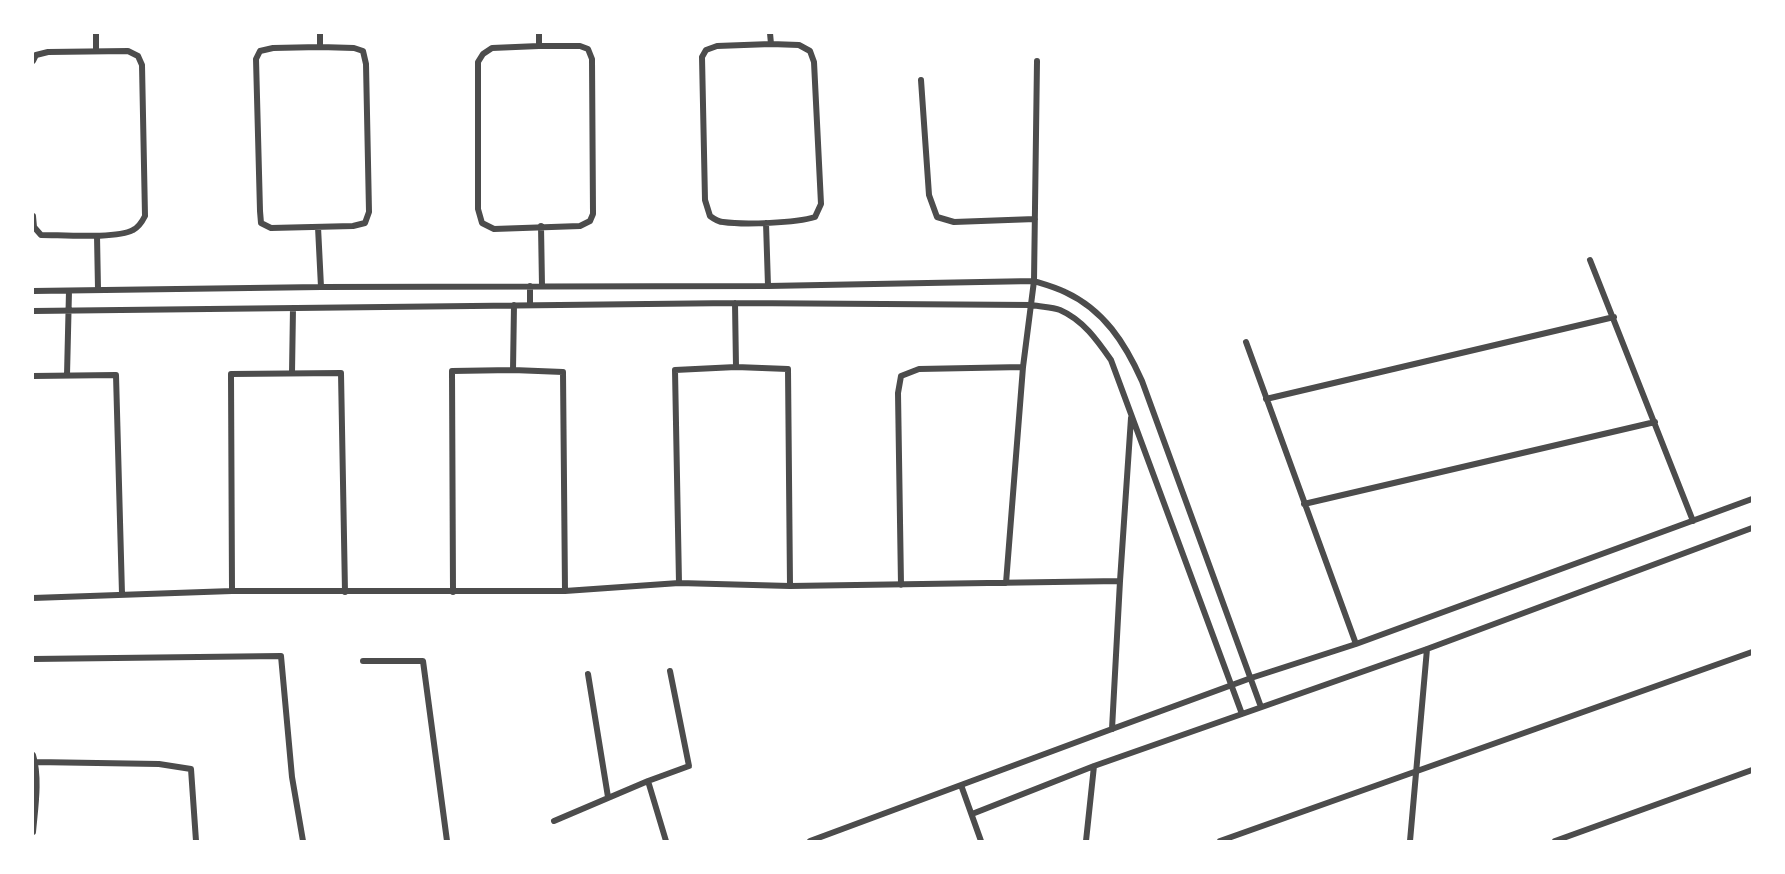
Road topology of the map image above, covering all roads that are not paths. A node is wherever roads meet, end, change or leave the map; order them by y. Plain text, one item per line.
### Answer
1 (96, 33) edge
2 (320, 33) edge
3 (539, 33) edge
4 (770, 33) edge
5 (771, 44) junction
6 (539, 46) junction
7 (320, 47) junction
8 (96, 51) junction
9 (33, 61) edge
10 (1037, 61) dead end
11 (921, 81) dead end
12 (33, 216) edge
13 (1035, 219) junction
14 (766, 223) junction
15 (541, 226) junction
16 (318, 227) junction
17 (97, 236) junction
18 (1590, 260) dead end
19 (1034, 281) junction
20 (530, 286) junction
21 (542, 286) junction
22 (768, 286) junction
23 (321, 287) junction
24 (98, 290) junction
25 (33, 291) edge
26 (69, 291) junction
27 (735, 303) junction
28 (514, 305) junction
29 (530, 305) junction
30 (1032, 305) junction
31 (293, 308) junction
32 (69, 310) junction
33 (33, 311) edge
34 (1614, 317) junction
35 (1246, 342) dead end
36 (736, 367) junction
37 (1023, 368) junction
38 (513, 370) junction
39 (292, 373) junction
40 (67, 375) junction
41 (33, 376) edge
42 (1266, 399) junction
43 (1131, 414) junction
44 (1655, 422) junction
45 (1752, 499) edge
46 (1304, 504) junction
47 (1693, 521) junction
48 (1752, 528) edge
49 (1120, 582) junction
50 (679, 583) junction
51 (1006, 583) junction
52 (902, 585) junction
53 (790, 586) junction
54 (232, 591) junction
55 (565, 591) junction
56 (345, 592) junction
57 (453, 592) junction
58 (122, 594) junction
59 (33, 598) edge
60 (1356, 644) junction
61 (1427, 649) junction
62 (1752, 652) edge
63 (33, 659) edge
64 (363, 661) dead end
65 (670, 671) dead end
66 (588, 674) dead end
67 (1251, 678) junction
68 (1231, 686) junction
69 (1261, 707) junction
70 (1242, 714) junction
71 (1112, 729) junction
72 (34, 758) edge
73 (1094, 766) junction
74 (1752, 770) edge
75 (1417, 771) junction
76 (648, 781) junction
77 (961, 784) junction
78 (608, 797) junction
79 (972, 814) junction
80 (554, 820) dead end
81 (33, 832) edge
82 (196, 841) edge
83 (303, 841) edge
84 (447, 841) edge
85 (666, 841) edge
86 (810, 841) edge
87 (981, 841) edge
88 (1086, 841) edge
89 (1220, 841) edge
90 (1410, 841) edge
91 (1555, 841) edge

1 - 8 street
2 - 7 street
3 - 6 street
4 - 5 street
5 - 14 street
5 - 14 street
6 - 15 street
6 - 15 street
7 - 16 street
7 - 16 street
8 - 9 street
8 - 17 street
10 - 13 street
11 - 13 street
12 - 17 street
13 - 19 street
14 - 22 street
15 - 21 street
16 - 23 street
17 - 24 street
18 - 34 street
19 - 22 street
19 - 30 street
19 - 67 street
20 - 21 street
20 - 23 street
20 - 29 street
21 - 22 street
23 - 24 street
24 - 26 street
25 - 26 street
26 - 32 street
27 - 29 street
27 - 30 street
27 - 36 street
28 - 29 street
28 - 31 street
28 - 38 street
30 - 37 street
30 - 43 street
31 - 32 street
31 - 39 street
32 - 33 street
32 - 40 street
34 - 42 street
34 - 44 street
35 - 42 street
36 - 50 street
36 - 53 street
37 - 51 street
37 - 52 street
38 - 55 street
38 - 57 street
39 - 54 street
39 - 56 street
40 - 41 street
40 - 58 street
42 - 46 street
43 - 49 street
43 - 68 street
44 - 46 street
44 - 47 street
45 - 47 street
46 - 60 street
47 - 60 street
48 - 61 street
49 - 51 street
49 - 71 street
50 - 53 street
50 - 55 street
51 - 52 street
52 - 53 street
54 - 56 street
54 - 58 street
55 - 57 street
56 - 57 street
58 - 59 street
60 - 67 street
61 - 69 street
61 - 75 street
62 - 75 street
63 - 83 street
64 - 84 street
65 - 76 street
66 - 78 street
67 - 68 street
67 - 69 street
68 - 70 street
68 - 71 street
69 - 70 street
70 - 73 street
71 - 77 street
72 - 81 street
72 - 82 street
73 - 79 street
73 - 88 street
74 - 91 street
75 - 89 street
75 - 90 street
76 - 78 street
76 - 85 street
77 - 79 street
77 - 86 street
78 - 80 street
79 - 87 street

